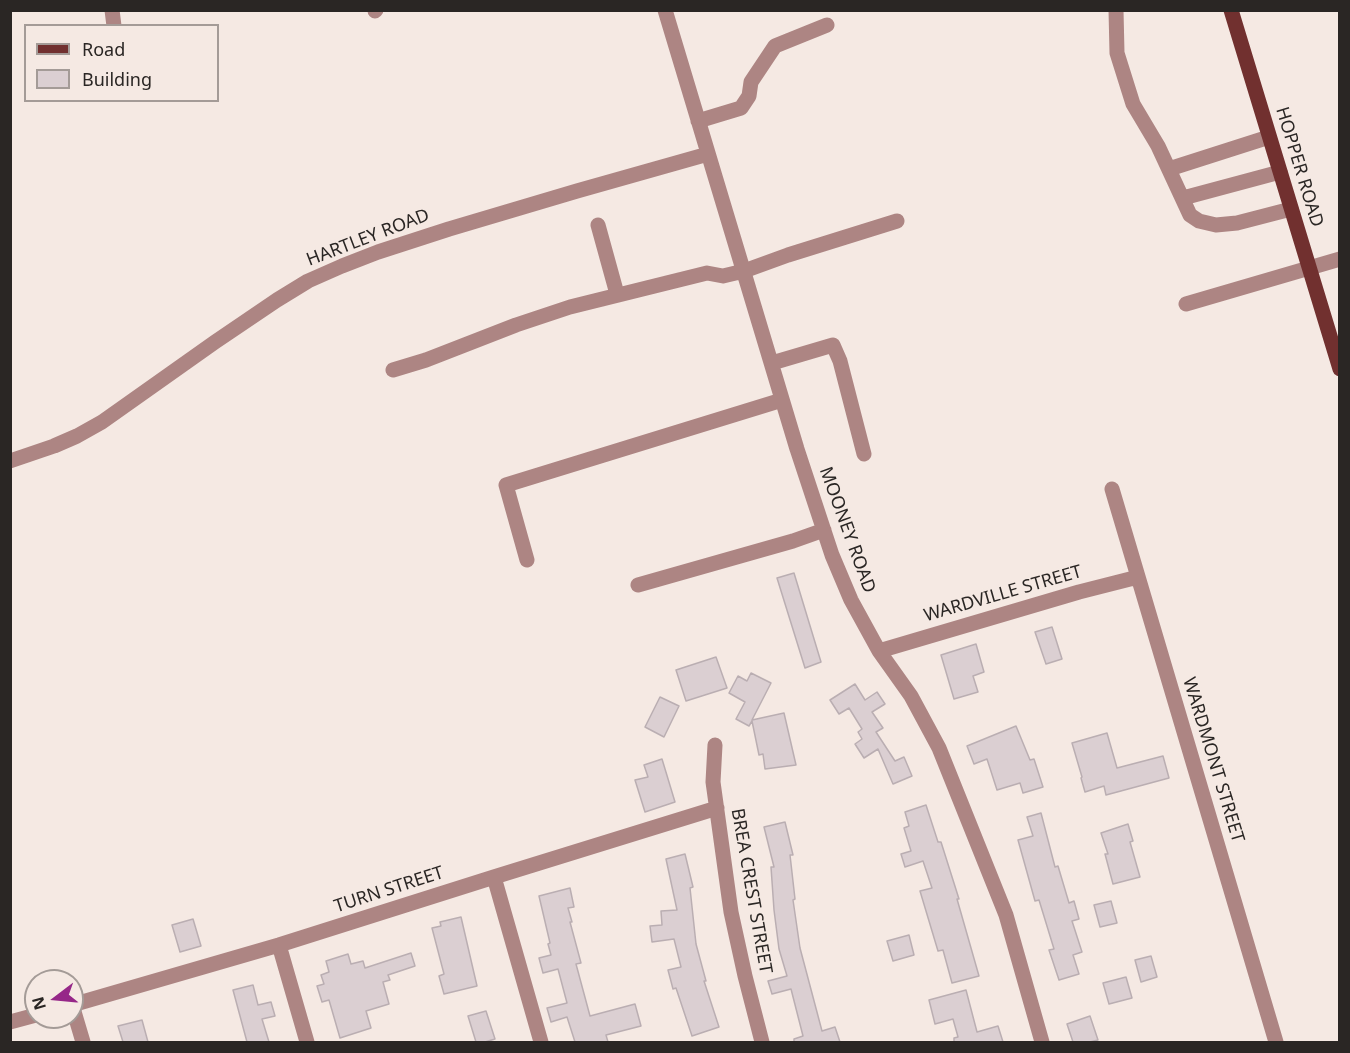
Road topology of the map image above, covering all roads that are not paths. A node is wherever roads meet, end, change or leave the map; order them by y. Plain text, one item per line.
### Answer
1 (665, 10) edge
2 (1116, 10) edge
3 (1231, 10) edge
4 (827, 25) dead end
5 (698, 121) junction
6 (1269, 137) junction
7 (708, 154) junction
8 (1169, 169) junction
9 (1280, 172) junction
10 (1183, 198) junction
11 (1291, 209) junction
12 (897, 221) dead end
13 (598, 225) dead end
14 (1340, 259) edge
15 (1309, 268) junction
16 (744, 271) junction
17 (617, 294) junction
18 (1186, 304) dead end
19 (772, 363) junction
20 (1340, 369) edge
21 (393, 370) dead end
22 (782, 400) junction
23 (864, 454) dead end
24 (10, 461) edge
25 (1112, 489) dead end
26 (824, 530) junction
27 (527, 560) dead end
28 (1138, 577) junction
29 (638, 585) dead end
30 (879, 651) junction
31 (715, 745) dead end
32 (717, 808) junction
33 (494, 876) junction
34 (279, 945) junction
35 (84, 1002) edge
36 (307, 1042) edge
37 (541, 1042) edge
38 (762, 1042) edge
39 (1042, 1042) edge
40 (1276, 1042) edge

1 - 5 street, MOONEY ROAD
2 - 8 street
3 - 6 main road, HOPPER ROAD
4 - 5 street
5 - 7 street, MOONEY ROAD
6 - 8 street
6 - 9 main road, HOPPER ROAD
7 - 16 street, MOONEY ROAD
7 - 24 street, HARTLEY ROAD
8 - 10 street
9 - 10 street
9 - 11 main road, HOPPER ROAD
10 - 11 street
11 - 15 main road, HOPPER ROAD
12 - 16 street
13 - 17 street
14 - 15 street
15 - 18 street
15 - 20 main road, HOPPER ROAD
16 - 17 street
16 - 19 street, MOONEY ROAD
17 - 21 street
19 - 22 street, MOONEY ROAD
19 - 23 street
22 - 26 street, MOONEY ROAD
22 - 27 street
25 - 28 street, WARDMONT STREET
26 - 29 street
26 - 30 street, MOONEY ROAD
28 - 30 street, WARDVILLE STREET
28 - 40 street, WARDMONT STREET
30 - 39 street, MOONEY ROAD
31 - 32 street, BREA CREST STREET
32 - 33 street, TURN STREET
32 - 38 street, BREA CREST STREET
33 - 34 street, TURN STREET
33 - 37 street
34 - 35 street, TURN STREET
34 - 36 street

